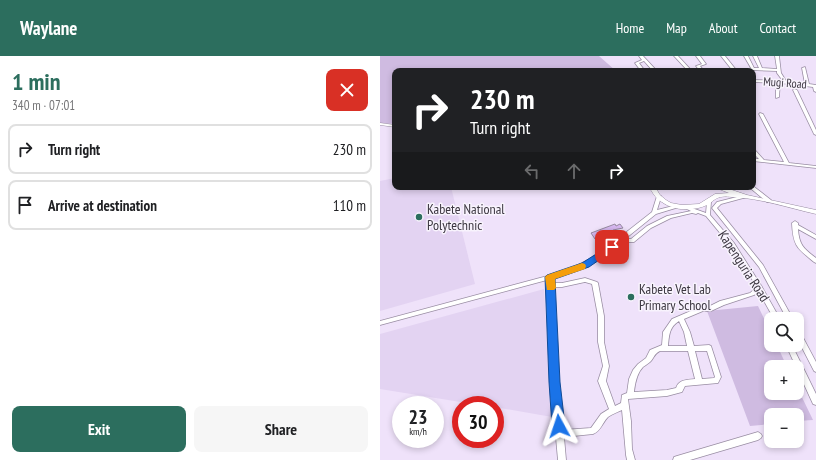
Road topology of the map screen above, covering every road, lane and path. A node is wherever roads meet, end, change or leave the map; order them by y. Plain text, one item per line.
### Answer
1 (641, 56) edge
2 (676, 56) edge
3 (698, 56) edge
4 (723, 56) edge
5 (746, 56) edge
6 (755, 56) edge
7 (777, 56) edge
8 (644, 60) junction
9 (641, 68) edge
10 (652, 68) edge
11 (687, 68) edge
12 (700, 68) edge
13 (733, 68) edge
14 (752, 68) edge
15 (804, 68) dead end
16 (756, 69) edge
17 (761, 69) junction
18 (779, 70) junction
19 (756, 81) edge
20 (778, 82) junction
21 (784, 82) junction
22 (807, 85) junction
23 (815, 86) edge
24 (795, 90) dead end
25 (816, 92) edge
26 (777, 97) dead end
27 (761, 114) dead end
28 (380, 124) edge
29 (392, 126) edge
30 (816, 134) edge
31 (756, 153) edge
32 (756, 160) edge
33 (763, 161) junction
34 (787, 163) junction
35 (816, 167) edge
36 (655, 190) edge
37 (714, 190) edge
38 (727, 190) edge
39 (755, 190) edge
40 (746, 196) junction
41 (659, 197) junction
42 (711, 200) junction
43 (769, 201) junction
44 (677, 206) junction
45 (687, 208) junction
46 (815, 212) edge
47 (654, 213) junction
48 (708, 215) junction
49 (816, 238) edge
50 (620, 240) junction
51 (751, 253) junction
52 (740, 255) junction
53 (816, 261) edge
54 (550, 281) junction
55 (760, 288) junction
56 (773, 312) edge
57 (786, 312) edge
58 (681, 319) junction
59 (380, 323) edge
60 (804, 346) edge
61 (661, 349) junction
62 (691, 349) junction
63 (793, 352) edge
64 (816, 369) edge
65 (699, 382) junction
66 (630, 394) junction
67 (816, 402) edge
68 (623, 405) junction
69 (613, 411) junction
70 (559, 434) junction
71 (758, 436) dead end
72 (562, 460) edge
73 (631, 460) edge
74 (677, 460) edge

1 - 8 street
2 - 11 street
3 - 12 street
4 - 13 street
5 - 14 street
6 - 17 street
7 - 18 street
8 - 9 street
8 - 10 street
15 - 22 street
16 - 17 street
17 - 18 street
18 - 21 street
19 - 20 street, Mugi Road
20 - 21 street, Mugi Road
20 - 26 street
21 - 22 street, Mugi Road
22 - 23 street, Mugi Road
23 - 25 street
24 - 30 street
27 - 34 street
28 - 29 main road
31 - 33 street
32 - 33 street
33 - 34 street
34 - 35 street
36 - 41 main road
37 - 42 main road
38 - 40 main road
39 - 43 street
40 - 42 main road
40 - 43 main road
40 - 51 street
41 - 44 main road
41 - 47 street
42 - 45 main road
42 - 48 street
43 - 46 main road
44 - 45 main road
44 - 47 street
45 - 48 street
47 - 50 street
48 - 50 street
48 - 52 street, Kapenguria Road
49 - 53 street
50 - 54 street
51 - 52 street
51 - 57 street
52 - 55 street, Kapenguria Road
54 - 59 street
54 - 69 street
54 - 70 street
55 - 56 street, Kapenguria Road
55 - 58 street
58 - 61 street
58 - 62 street
60 - 64 street
61 - 62 street
61 - 66 street
62 - 65 street
62 - 65 street
63 - 67 street
65 - 66 street
66 - 68 street
68 - 69 street
68 - 73 street
69 - 70 street
70 - 72 street
71 - 74 street

